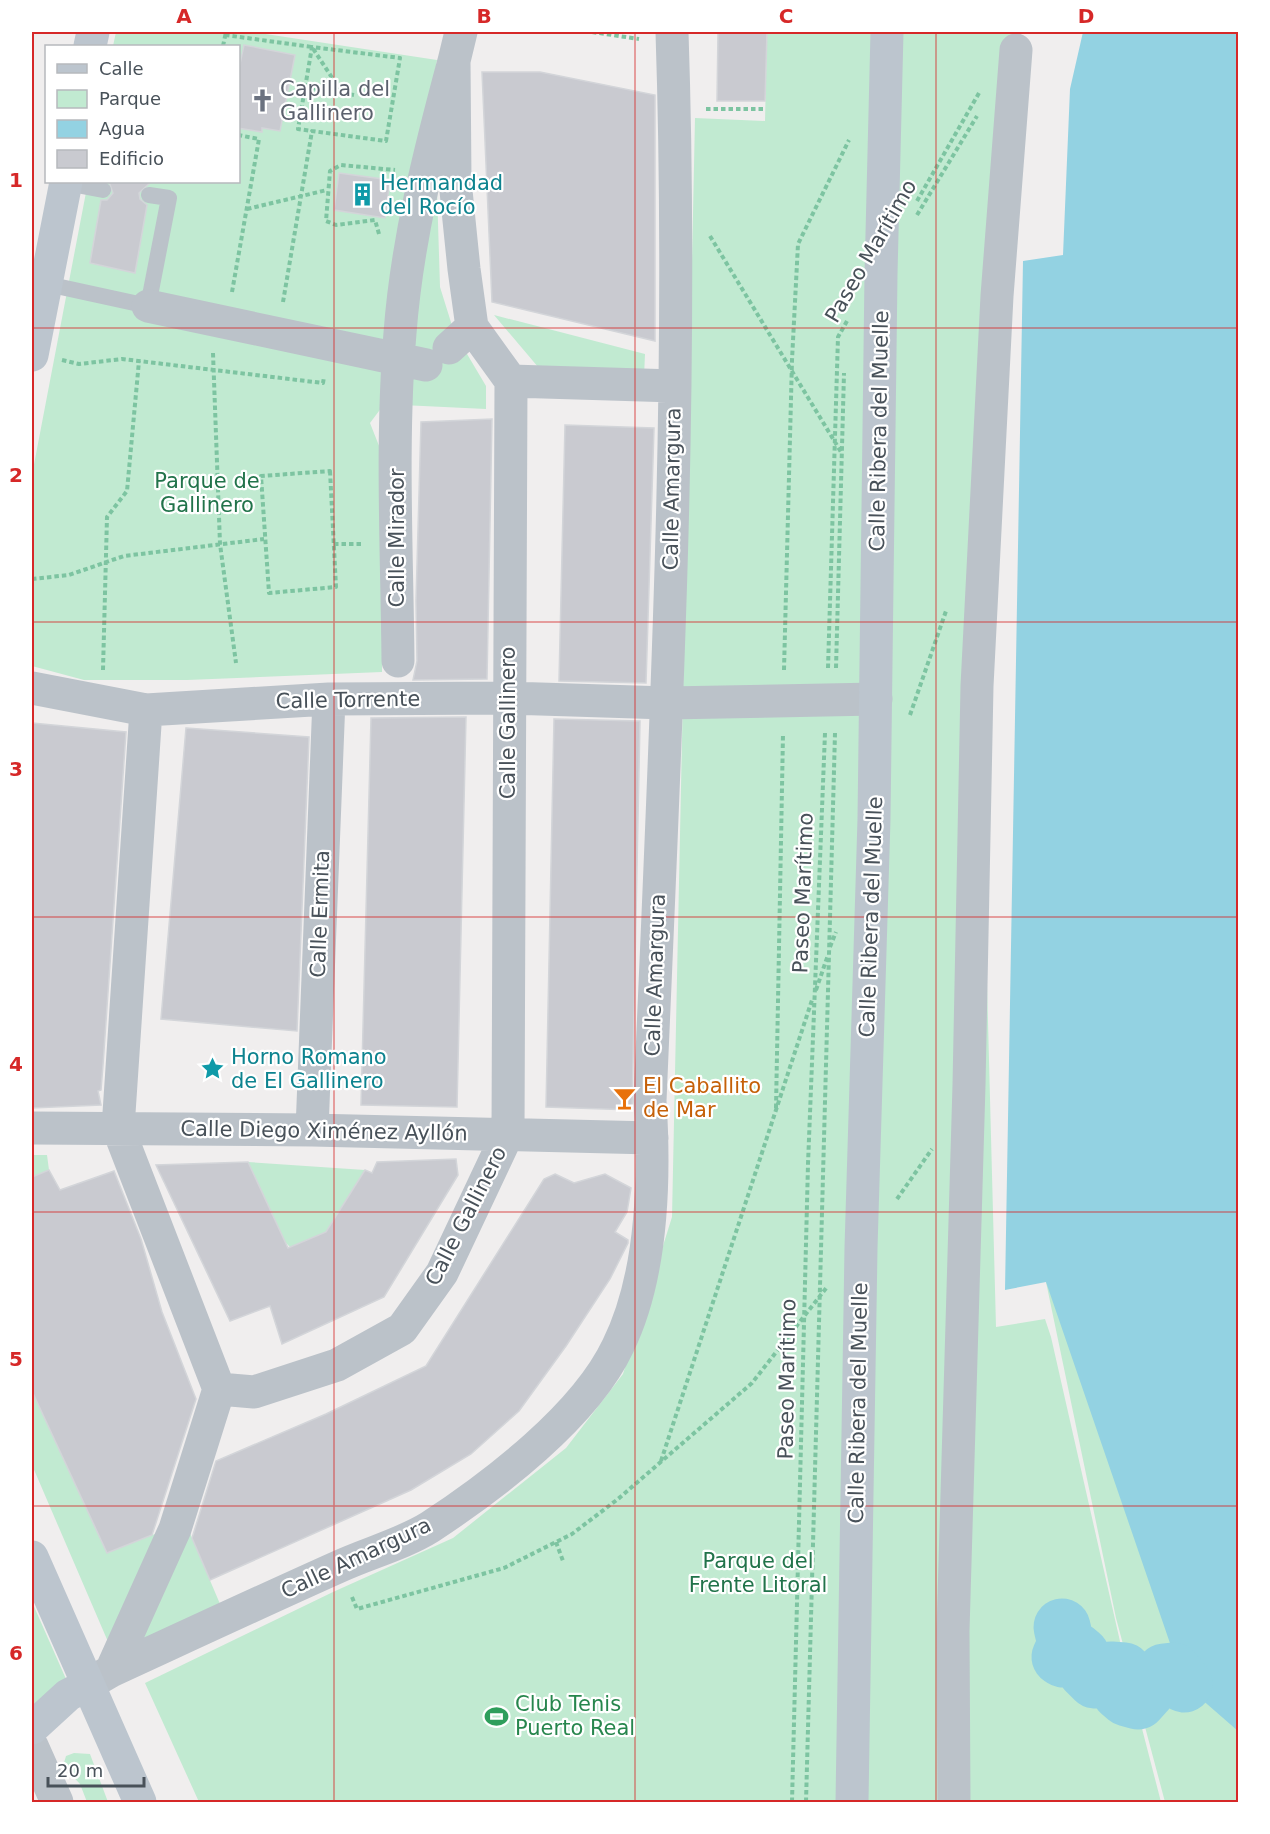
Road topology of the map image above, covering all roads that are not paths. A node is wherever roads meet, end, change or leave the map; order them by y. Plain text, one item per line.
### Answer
1 (672, 32) edge
2 (887, 32) edge
3 (458, 46) edge
4 (1016, 50) dead end
5 (66, 183) edge
6 (71, 183) edge
7 (103, 190) dead end
8 (149, 195) dead end
9 (47, 284) junction
10 (148, 306) junction
11 (436, 350) junction
12 (32, 353) edge
13 (511, 381) junction
14 (675, 386) junction
15 (398, 661) dead end
16 (32, 688) edge
17 (508, 698) junction
18 (329, 699) junction
19 (876, 699) junction
20 (667, 703) junction
21 (146, 710) junction
22 (32, 1128) edge
23 (118, 1128) junction
24 (312, 1130) junction
25 (508, 1133) junction
26 (652, 1138) junction
27 (219, 1389) junction
28 (32, 1557) edge
29 (99, 1678) junction
30 (32, 1728) edge
31 (32, 1746) edge
32 (57, 1803) edge
33 (140, 1803) edge
34 (852, 1803) edge
35 (954, 1803) edge

1 - 14 street, Calle Amargura
2 - 19 street, Calle Ribera del Muelle
3 - 11 street
3 - 11 street
4 - 35 street
5 - 9 street
6 - 7 lane
8 - 10 lane
9 - 10 lane
9 - 12 street
10 - 11 street
11 - 13 street
11 - 15 street, Calle Mirador
13 - 14 street
13 - 17 street, Calle Gallinero
14 - 20 street, Calle Amargura
16 - 21 street, Calle Torrente
17 - 18 street, Calle Torrente
17 - 20 street, Calle Torrente
17 - 25 street, Calle Gallinero
18 - 21 street, Calle Torrente
18 - 24 street, Calle Ermita
19 - 20 street, Calle Torrente
19 - 34 street, Calle Ribera del Muelle
20 - 26 street, Calle Amargura
21 - 23 street
22 - 23 street, Calle Diego Ximénez Ayllón
23 - 24 street, Calle Diego Ximénez Ayllón
23 - 27 street
24 - 25 street, Calle Diego Ximénez Ayllón
25 - 26 street, Calle Diego Ximénez Ayllón
25 - 27 street, Calle Gallinero
26 - 29 street, Calle Amargura
27 - 29 street
28 - 29 street
29 - 30 street, Calle Amargura
29 - 33 street
31 - 32 street

